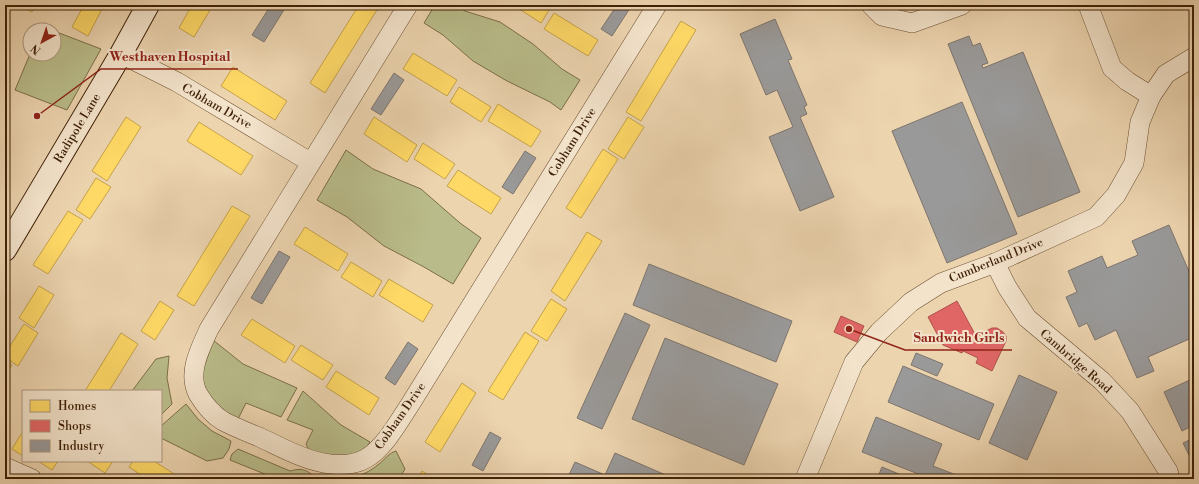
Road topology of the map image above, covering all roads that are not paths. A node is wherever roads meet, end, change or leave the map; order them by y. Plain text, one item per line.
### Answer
1 (148, 5) edge
2 (408, 5) edge
3 (657, 5) edge
4 (871, 5) edge
5 (962, 5) edge
6 (1088, 5) edge
7 (121, 54) junction
8 (1194, 57) edge
9 (1151, 96) junction
10 (310, 162) junction
11 (5, 250) edge
12 (994, 263) junction
13 (5, 467) edge
14 (32, 479) edge
15 (805, 479) edge
16 (1170, 479) edge

1 - 7 main road, Radipole Lane
2 - 10 street, Cobham Drive
3 - 10 street, Cobham Drive
4 - 5 street
6 - 9 street
7 - 10 street, Cobham Drive
7 - 11 main road, Radipole Lane
8 - 9 street, Cumberland Drive
9 - 12 street, Cumberland Drive
12 - 15 street, Cumberland Drive
12 - 16 street, Cambridge Road
13 - 14 street

